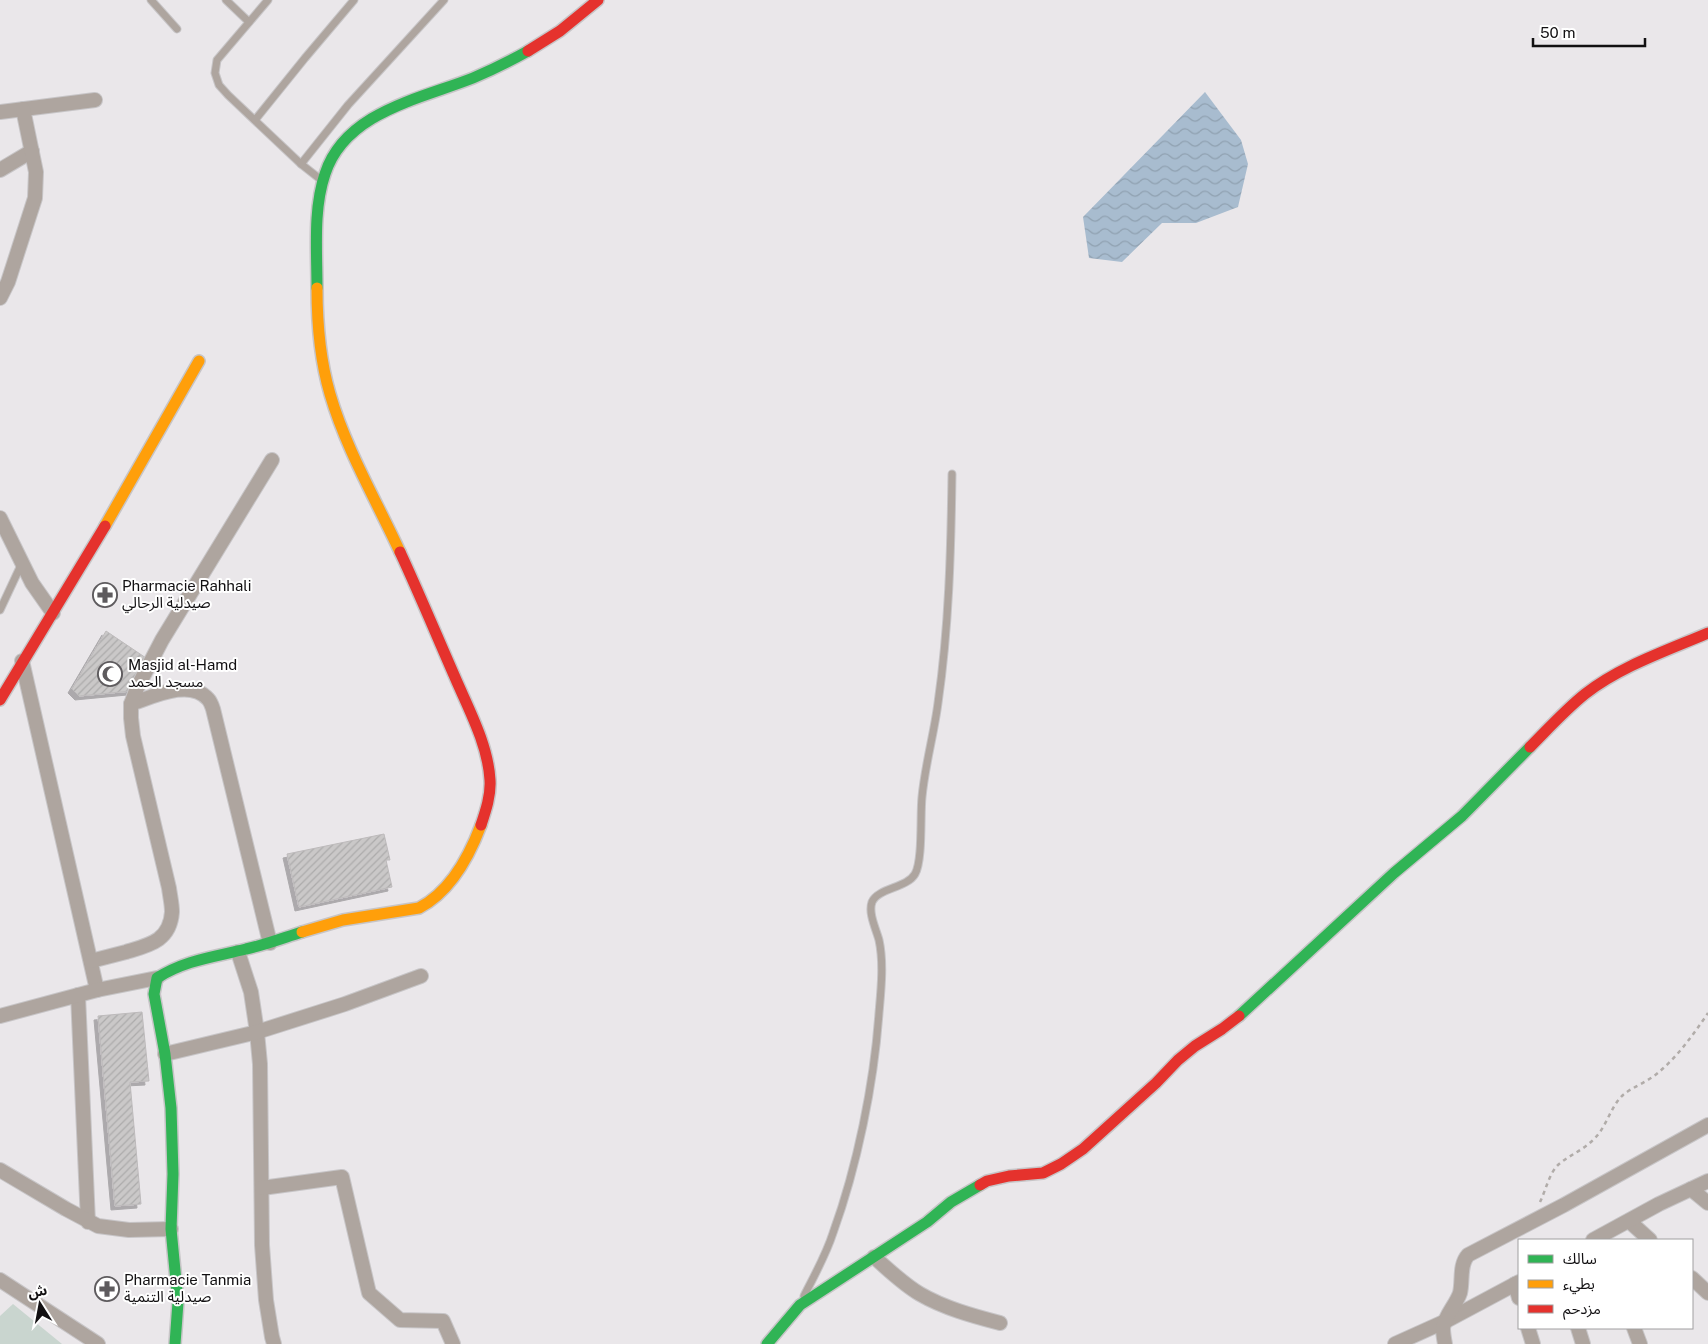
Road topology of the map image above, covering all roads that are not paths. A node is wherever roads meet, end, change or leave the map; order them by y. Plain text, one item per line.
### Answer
1 (151, 0) edge
2 (226, 0) edge
3 (268, 0) edge
4 (354, 0) edge
5 (444, 0) edge
6 (598, 0) edge
7 (249, 22) junction
8 (177, 30) dead end
9 (95, 100) dead end
10 (22, 110) junction
11 (0, 112) edge
12 (256, 120) junction
13 (32, 151) junction
14 (301, 164) junction
15 (0, 170) edge
16 (323, 181) junction
17 (0, 298) edge
18 (198, 361) dead end
19 (272, 460) dead end
20 (952, 474) dead end
21 (0, 518) edge
22 (22, 563) junction
23 (0, 610) edge
24 (53, 613) junction
25 (1708, 633) edge
26 (22, 661) junction
27 (0, 700) edge
28 (131, 704) junction
29 (270, 943) junction
30 (238, 952) junction
31 (91, 961) junction
32 (421, 976) dead end
33 (156, 978) junction
34 (97, 990) junction
35 (78, 996) junction
36 (0, 1016) edge
37 (257, 1032) junction
38 (165, 1054) junction
39 (1708, 1125) edge
40 (0, 1170) edge
41 (1708, 1181) edge
42 (262, 1188) junction
43 (1691, 1189) junction
44 (1708, 1203) edge
45 (1629, 1221) junction
46 (88, 1222) junction
47 (171, 1230) junction
48 (1595, 1239) edge
49 (1649, 1239) edge
50 (874, 1257) junction
51 (1693, 1279) edge
52 (0, 1280) edge
53 (1517, 1283) edge
54 (1708, 1293) edge
55 (800, 1305) junction
56 (1446, 1320) junction
57 (1000, 1323) dead end
58 (1528, 1329) edge
59 (1578, 1329) edge
60 (1634, 1329) edge
61 (98, 1344) edge
62 (175, 1344) edge
63 (274, 1344) edge
64 (453, 1344) edge
65 (767, 1344) edge
66 (1395, 1344) edge
67 (1445, 1344) edge
68 (1534, 1344) edge
69 (1583, 1344) edge
70 (1640, 1344) edge

1 - 8 lane
2 - 7 lane
3 - 7 lane
4 - 12 lane
5 - 14 lane
6 - 16 street
7 - 12 lane
9 - 10 street
10 - 11 street
10 - 13 street
12 - 14 lane
13 - 15 street
13 - 17 street
14 - 16 lane
16 - 29 street
18 - 24 street
19 - 28 street
20 - 55 lane
21 - 22 street
22 - 23 lane
22 - 24 street
24 - 26 street
25 - 50 street
26 - 27 street
26 - 31 street
28 - 29 street
28 - 31 street
29 - 30 street
30 - 33 street
30 - 37 street
31 - 34 street
32 - 37 street
33 - 34 street
33 - 38 street
34 - 35 street
35 - 36 street
35 - 46 street
37 - 38 street
37 - 42 street
38 - 47 street
39 - 56 street
40 - 46 street
41 - 43 street
42 - 63 street
42 - 64 street
43 - 44 street
43 - 45 street
45 - 48 street
45 - 49 street
46 - 47 street
47 - 62 street
50 - 55 street
50 - 57 street
51 - 54 street
52 - 61 street
53 - 56 street
55 - 65 street
56 - 66 street
56 - 67 street
58 - 68 street
59 - 69 street
60 - 70 street

